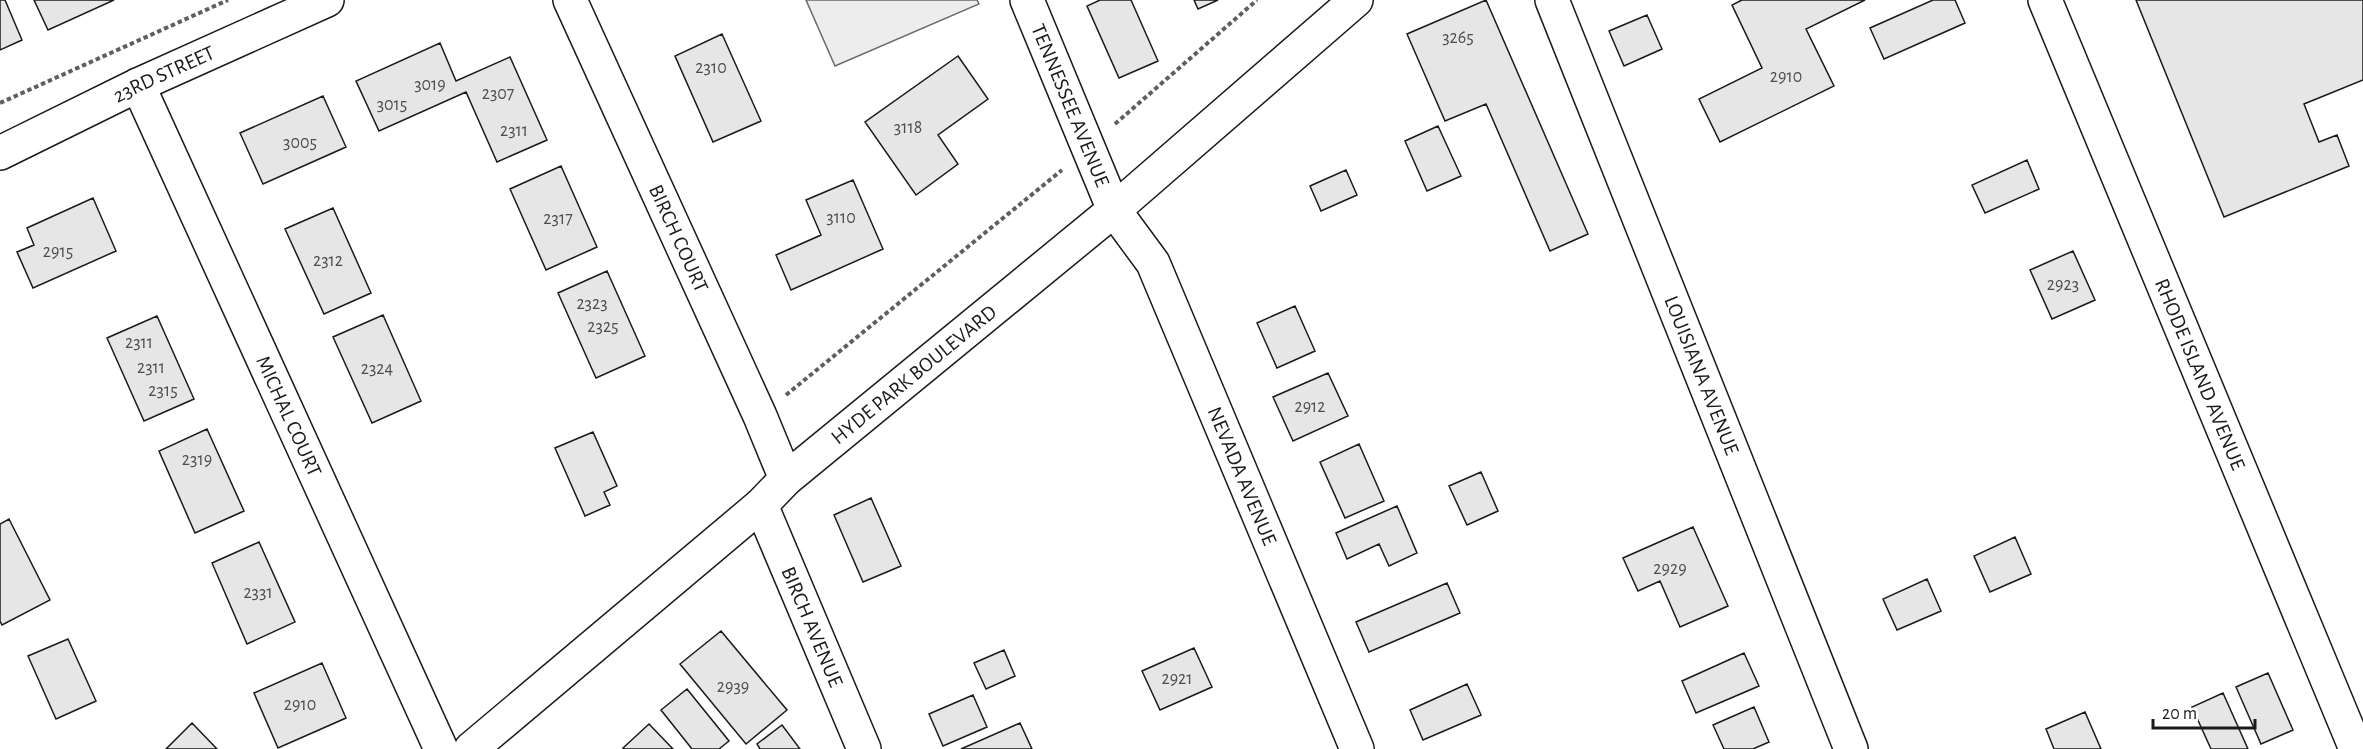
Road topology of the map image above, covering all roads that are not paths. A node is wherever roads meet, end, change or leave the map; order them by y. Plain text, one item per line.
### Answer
1 (327, 0) edge
2 (570, 0) edge
3 (1026, 0) edge
4 (1356, 0) edge
5 (1552, 0) edge
6 (2045, 0) edge
7 (138, 85) junction
8 (0, 153) edge
9 (1114, 210) junction
10 (786, 479) junction
11 (760, 505) junction
12 (441, 749) edge
13 (471, 749) edge
14 (864, 749) edge
15 (1357, 749) edge
16 (1851, 749) edge
17 (2356, 749) edge

1 - 7 street, 23RD STREET
2 - 10 street, BIRCH COURT
3 - 9 street, TENNESSEE AVENUE
4 - 9 street, HYDE PARK BOULEVARD
5 - 16 street, LOUISIANA AVENUE
6 - 17 street, RHODE ISLAND AVENUE
7 - 8 street, 23RD STREET
7 - 12 street, MICHAL COURT
9 - 10 street, HYDE PARK BOULEVARD
9 - 15 street, NEVADA AVENUE
10 - 11 street, HYDE PARK BOULEVARD
11 - 13 street, HYDE PARK BOULEVARD
11 - 14 street, BIRCH AVENUE

